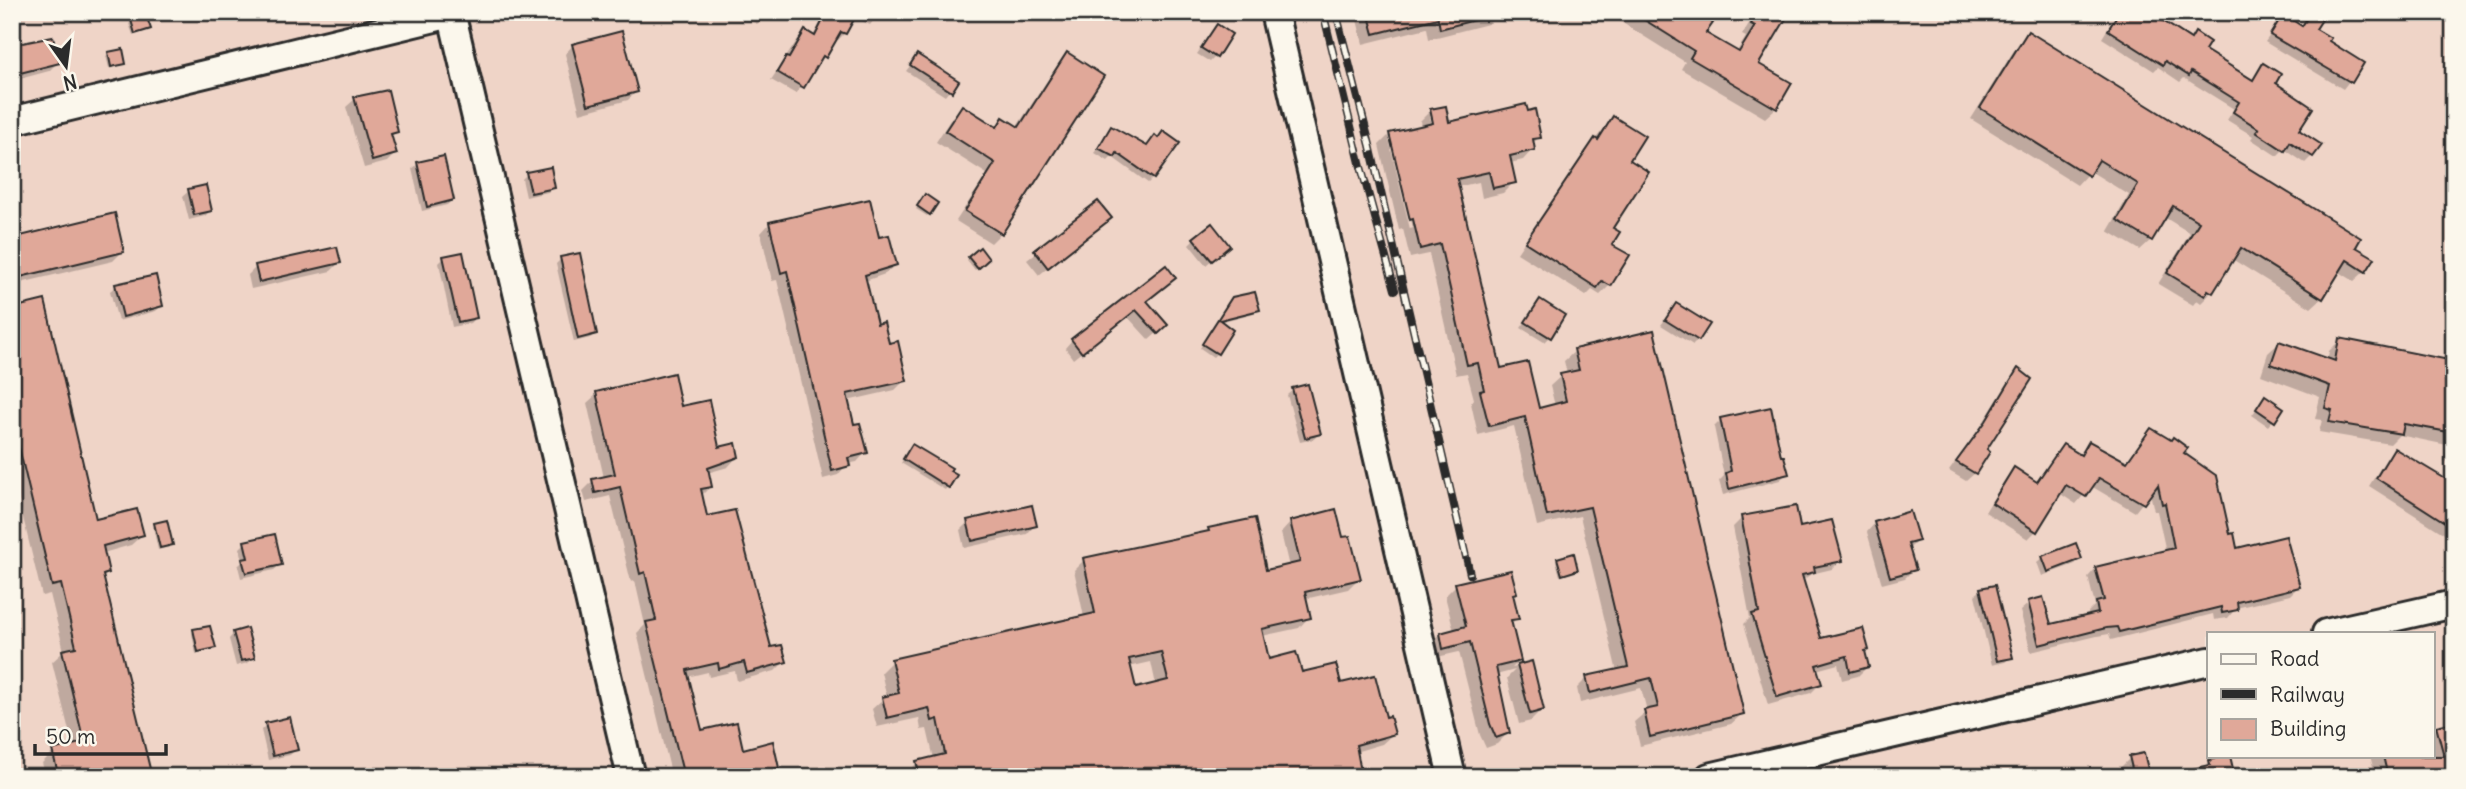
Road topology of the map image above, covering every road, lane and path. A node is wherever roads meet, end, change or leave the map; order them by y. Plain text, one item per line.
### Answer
1 (1274, 12) edge
2 (451, 13) edge
3 (12, 121) edge
4 (2454, 604) edge
5 (2330, 632) edge
6 (2207, 660) edge
7 (631, 777) edge
8 (1452, 777) edge
9 (1709, 777) edge

1 - 8 lane
2 - 3 lane
2 - 7 lane
4 - 5 lane
6 - 9 lane

